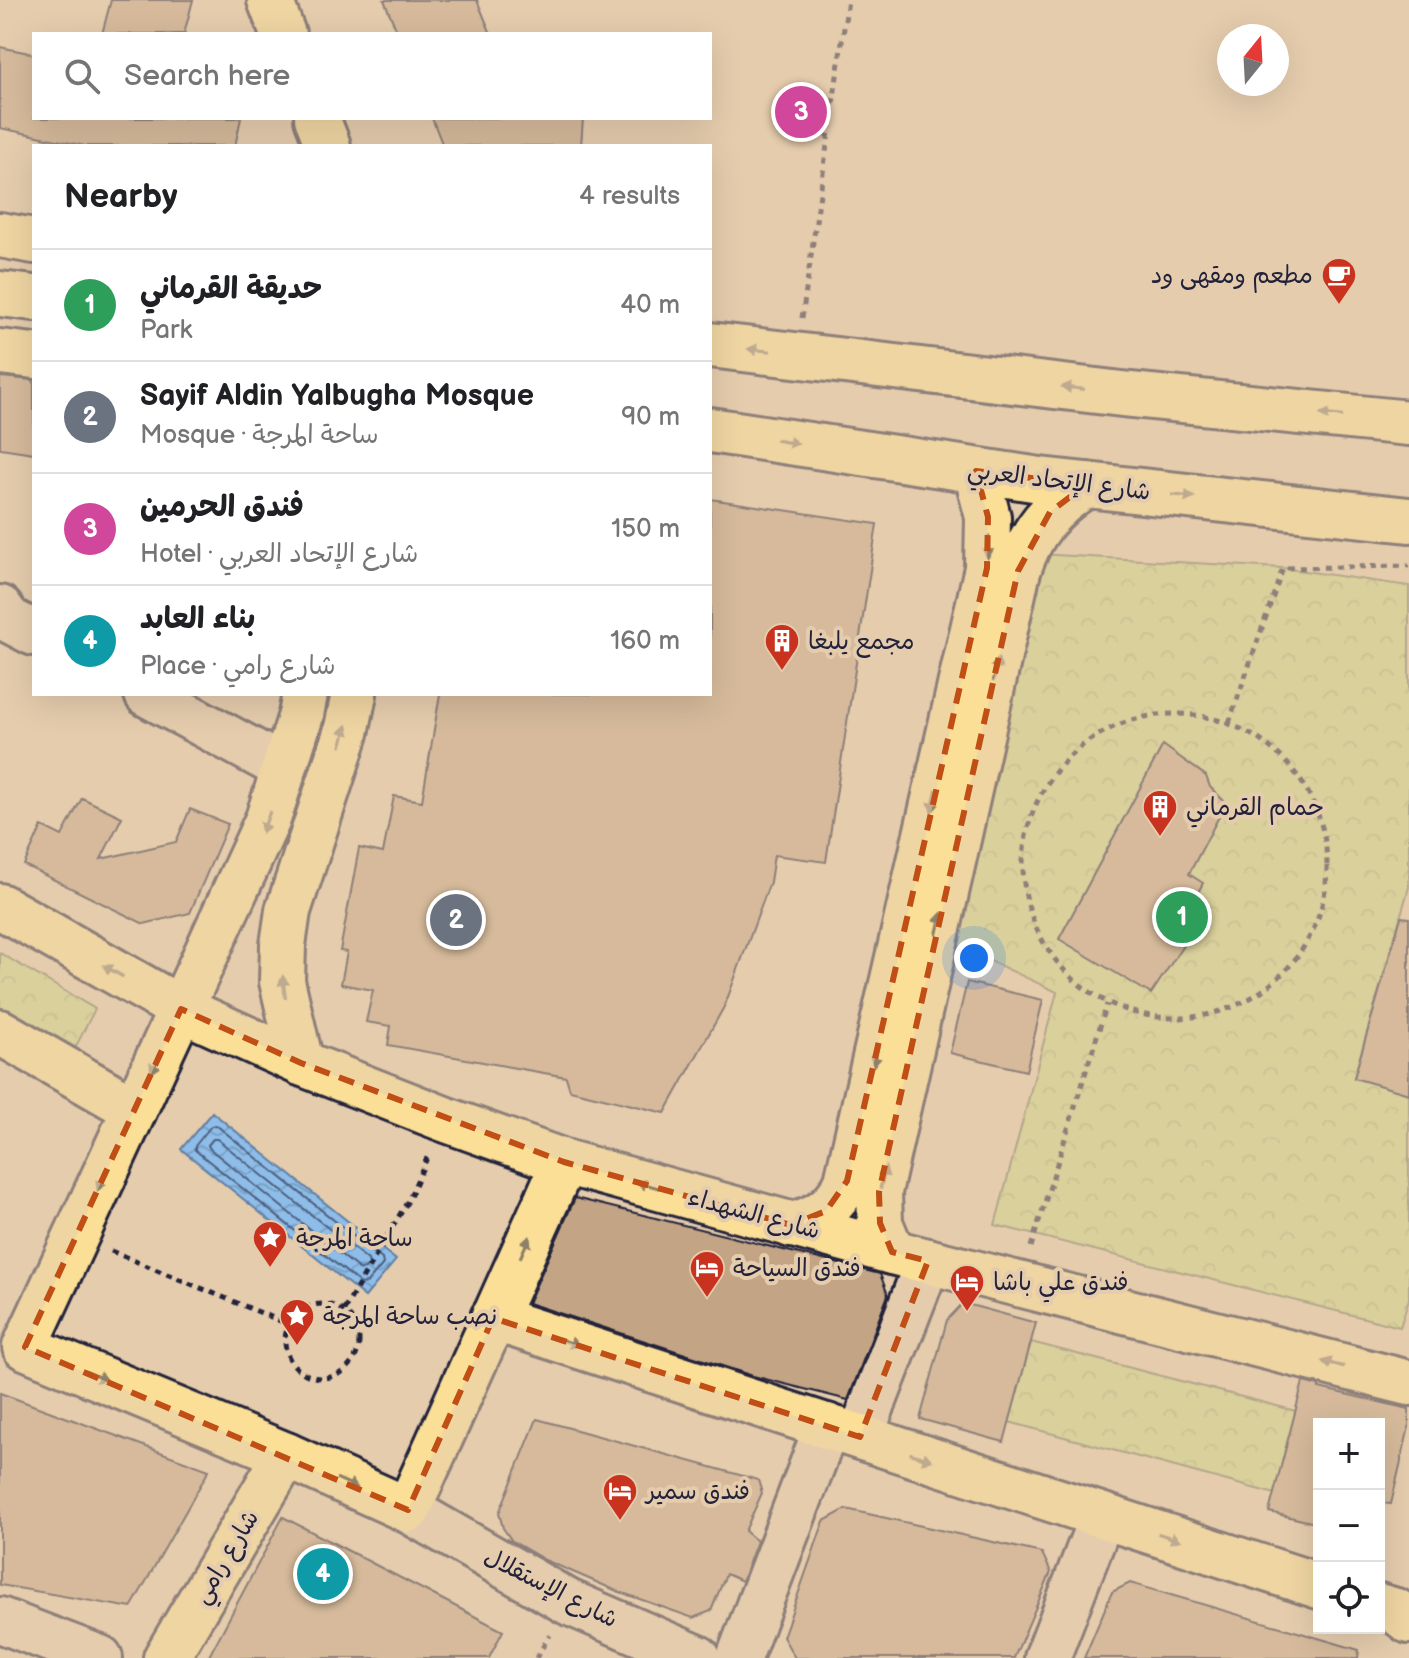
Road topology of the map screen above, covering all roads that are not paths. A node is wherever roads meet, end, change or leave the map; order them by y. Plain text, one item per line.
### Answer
1 (270, 0) edge
2 (282, 32) edge
3 (318, 120) edge
4 (327, 144) edge
5 (0, 235) edge
6 (32, 241) edge
7 (0, 294) edge
8 (32, 298) edge
9 (712, 345) edge
10 (0, 352) edge
11 (32, 356) edge
12 (1409, 423) edge
13 (712, 430) edge
14 (976, 471) junction
15 (1086, 485) junction
16 (1409, 520) edge
17 (0, 608) edge
18 (32, 632) edge
19 (151, 696) edge
20 (305, 696) edge
21 (354, 696) edge
22 (284, 768) junction
23 (934, 876) junction
24 (0, 906) edge
25 (181, 1009) junction
26 (0, 1032) edge
27 (301, 1063) junction
28 (134, 1109) junction
29 (564, 1162) junction
30 (791, 1225) junction
31 (910, 1257) junction
32 (493, 1318) junction
33 (13, 1342) edge
34 (1409, 1383) edge
35 (843, 1432) junction
36 (286, 1455) junction
37 (408, 1510) junction
38 (1102, 1516) junction
39 (1313, 1584) edge
40 (1385, 1608) edge
41 (0, 1620) edge
42 (1409, 1621) edge
43 (100, 1658) edge
44 (166, 1658) edge
45 (698, 1658) edge
46 (739, 1658) edge
47 (1047, 1658) edge

1 - 2 main road
3 - 4 main road
5 - 6 main road
7 - 8 main road
12 -> 9 main road
10 - 11 main road
13 -> 14 main road, شارع الإتحاد العربي
14 - 15 main road, شارع الإتحاد العربي
14 -> 23 main road
15 -> 16 main road, شارع الإتحاد العربي
23 -> 15 main road
17 - 18 street
19 - 22 street
20 - 22 main road
27 -> 21 main road
22 -> 25 main road
23 -> 30 main road
31 -> 23 main road
25 -> 24 main road
25 - 27 main road
25 -> 28 main road
26 - 28 main road
27 - 29 main road
28 -> 33 main road
30 -> 29 main road, شارع الشهداء
32 -> 29 main road
30 - 31 main road, شارع الشهداء
34 -> 31 main road, شارع الشهداء
31 - 35 street
32 -> 35 main road
32 - 37 main road
33 -> 36 main road
35 -> 38 main road
35 - 46 street
36 -> 37 main road
36 - 44 main road, شارع رامي
37 - 45 street, شارع الإستقلال
38 -> 39 main road
38 - 47 street
40 - 42 main road
41 - 43 street

